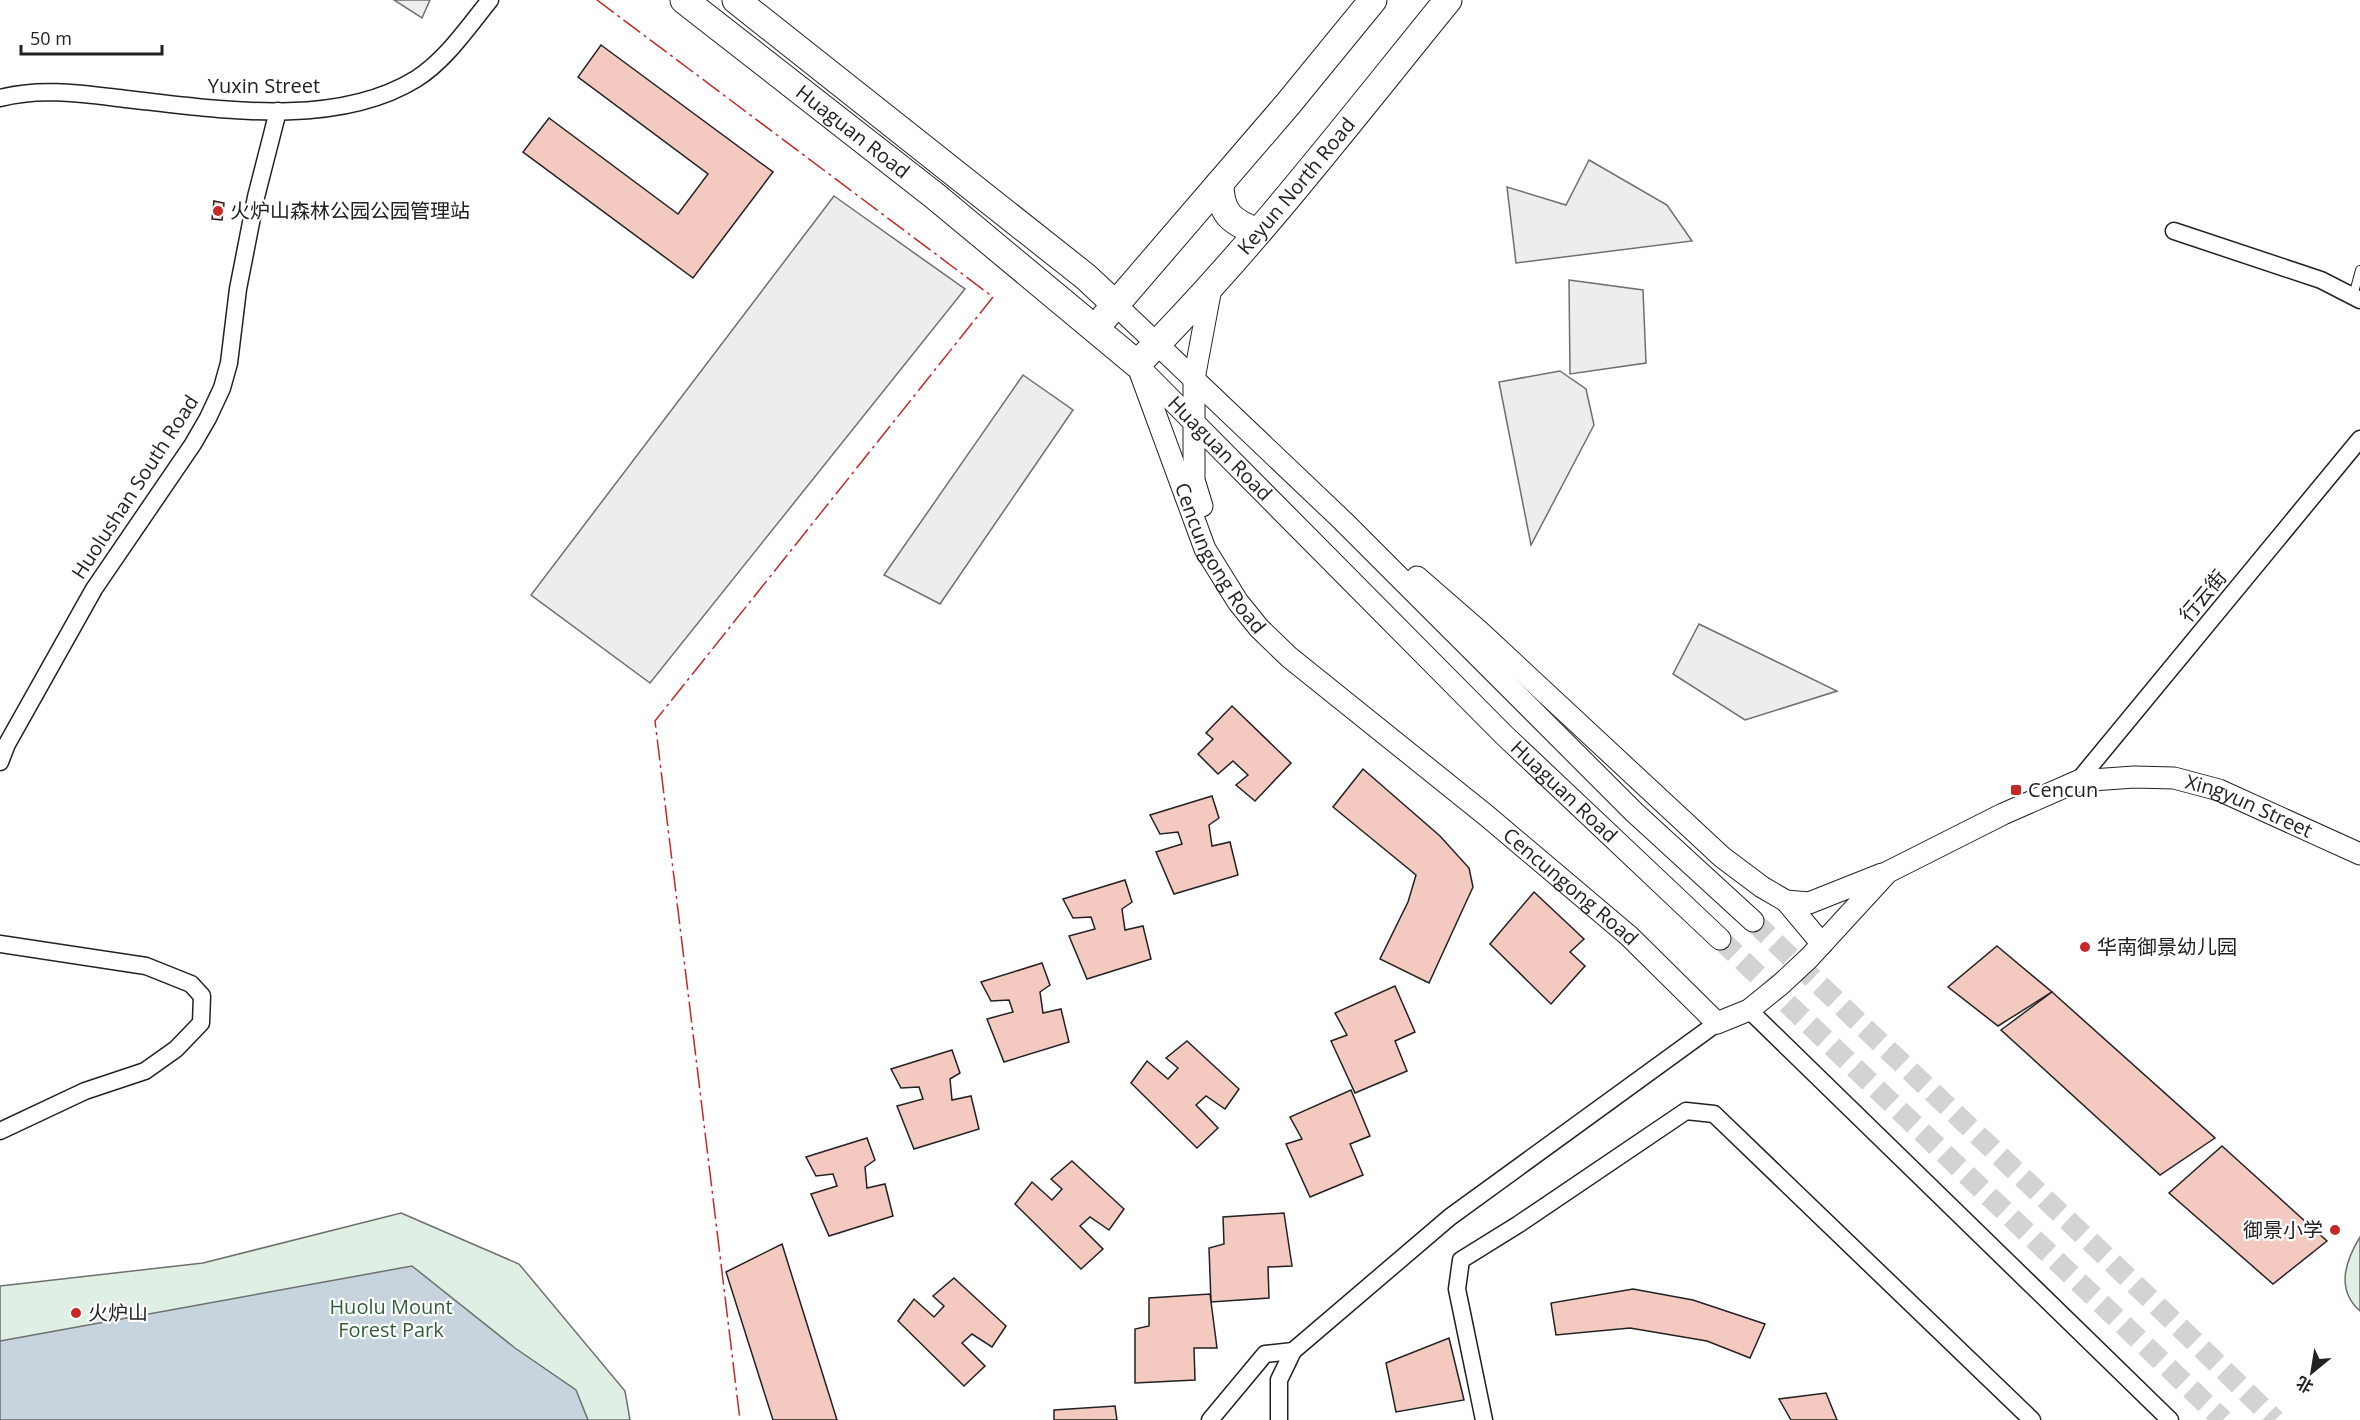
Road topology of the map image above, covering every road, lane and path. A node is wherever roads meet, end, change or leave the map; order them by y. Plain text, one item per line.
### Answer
1 (490, 0) edge
2 (684, 0) edge
3 (736, 0) edge
4 (1373, 0) edge
5 (1448, 0) edge
6 (0, 98) edge
7 (278, 111) junction
8 (1220, 183) junction
9 (2174, 231) dead end
10 (1258, 232) junction
11 (2360, 270) edge
12 (1210, 288) junction
13 (2356, 298) edge
14 (1116, 305) junction
15 (1095, 328) junction
16 (1157, 344) junction
17 (1137, 364) junction
18 (1194, 379) junction
19 (1194, 422) junction
20 (2360, 439) edge
21 (1325, 504) junction
22 (1259, 628) junction
23 (0, 762) edge
24 (2078, 781) junction
25 (2360, 854) edge
26 (1888, 872) junction
27 (1786, 901) junction
28 (1753, 921) tunnel mouth
29 (1720, 939) tunnel mouth
30 (0, 944) edge
31 (1822, 944) junction
32 (1749, 1010) junction
33 (1717, 1023) junction
34 (0, 1131) edge
35 (1293, 1351) junction
36 (1210, 1420) edge
37 (1279, 1420) edge
38 (1484, 1420) edge
39 (2032, 1420) edge
40 (2170, 1420) edge

1 - 7 street, Yuxin Street
2 - 15 main road, Huaguan Road
3 - 14 main road, Huaguan Road
4 - 8 main road
5 - 10 main road, Keyun North Road
6 - 7 street, Yuxin Street
7 - 23 street, Huolushan South Road
8 - 10 main road
8 - 14 main road
9 - 13 street
10 - 12 main road, Keyun North Road
11 - 13 lane
12 - 16 main road, Keyun North Road
12 - 18 street
14 - 15 main road
14 - 16 street, Huaguan Road
15 - 17 main road, Huaguan Road
16 - 17 main road, Keyun North Road
16 - 18 street, Huaguan Road
17 - 19 street, Huaguan Road
17 - 22 street, Cencungong Road
18 - 19 street
18 - 21 street, Huaguan Road
19 - 22 street
19 - 29 street, Huaguan Road
20 - 24 street, 行云街
21 - 27 street
21 - 28 street, Huaguan Road
22 - 33 street, Cencungong Road
24 - 25 street, Xingyun Street
24 - 26 street
26 - 27 street
26 - 31 street
27 - 31 street
30 - 34 street
31 - 32 street
32 - 33 street
32 - 40 street
33 - 35 street
35 - 36 street
35 - 37 street
38 - 39 street

